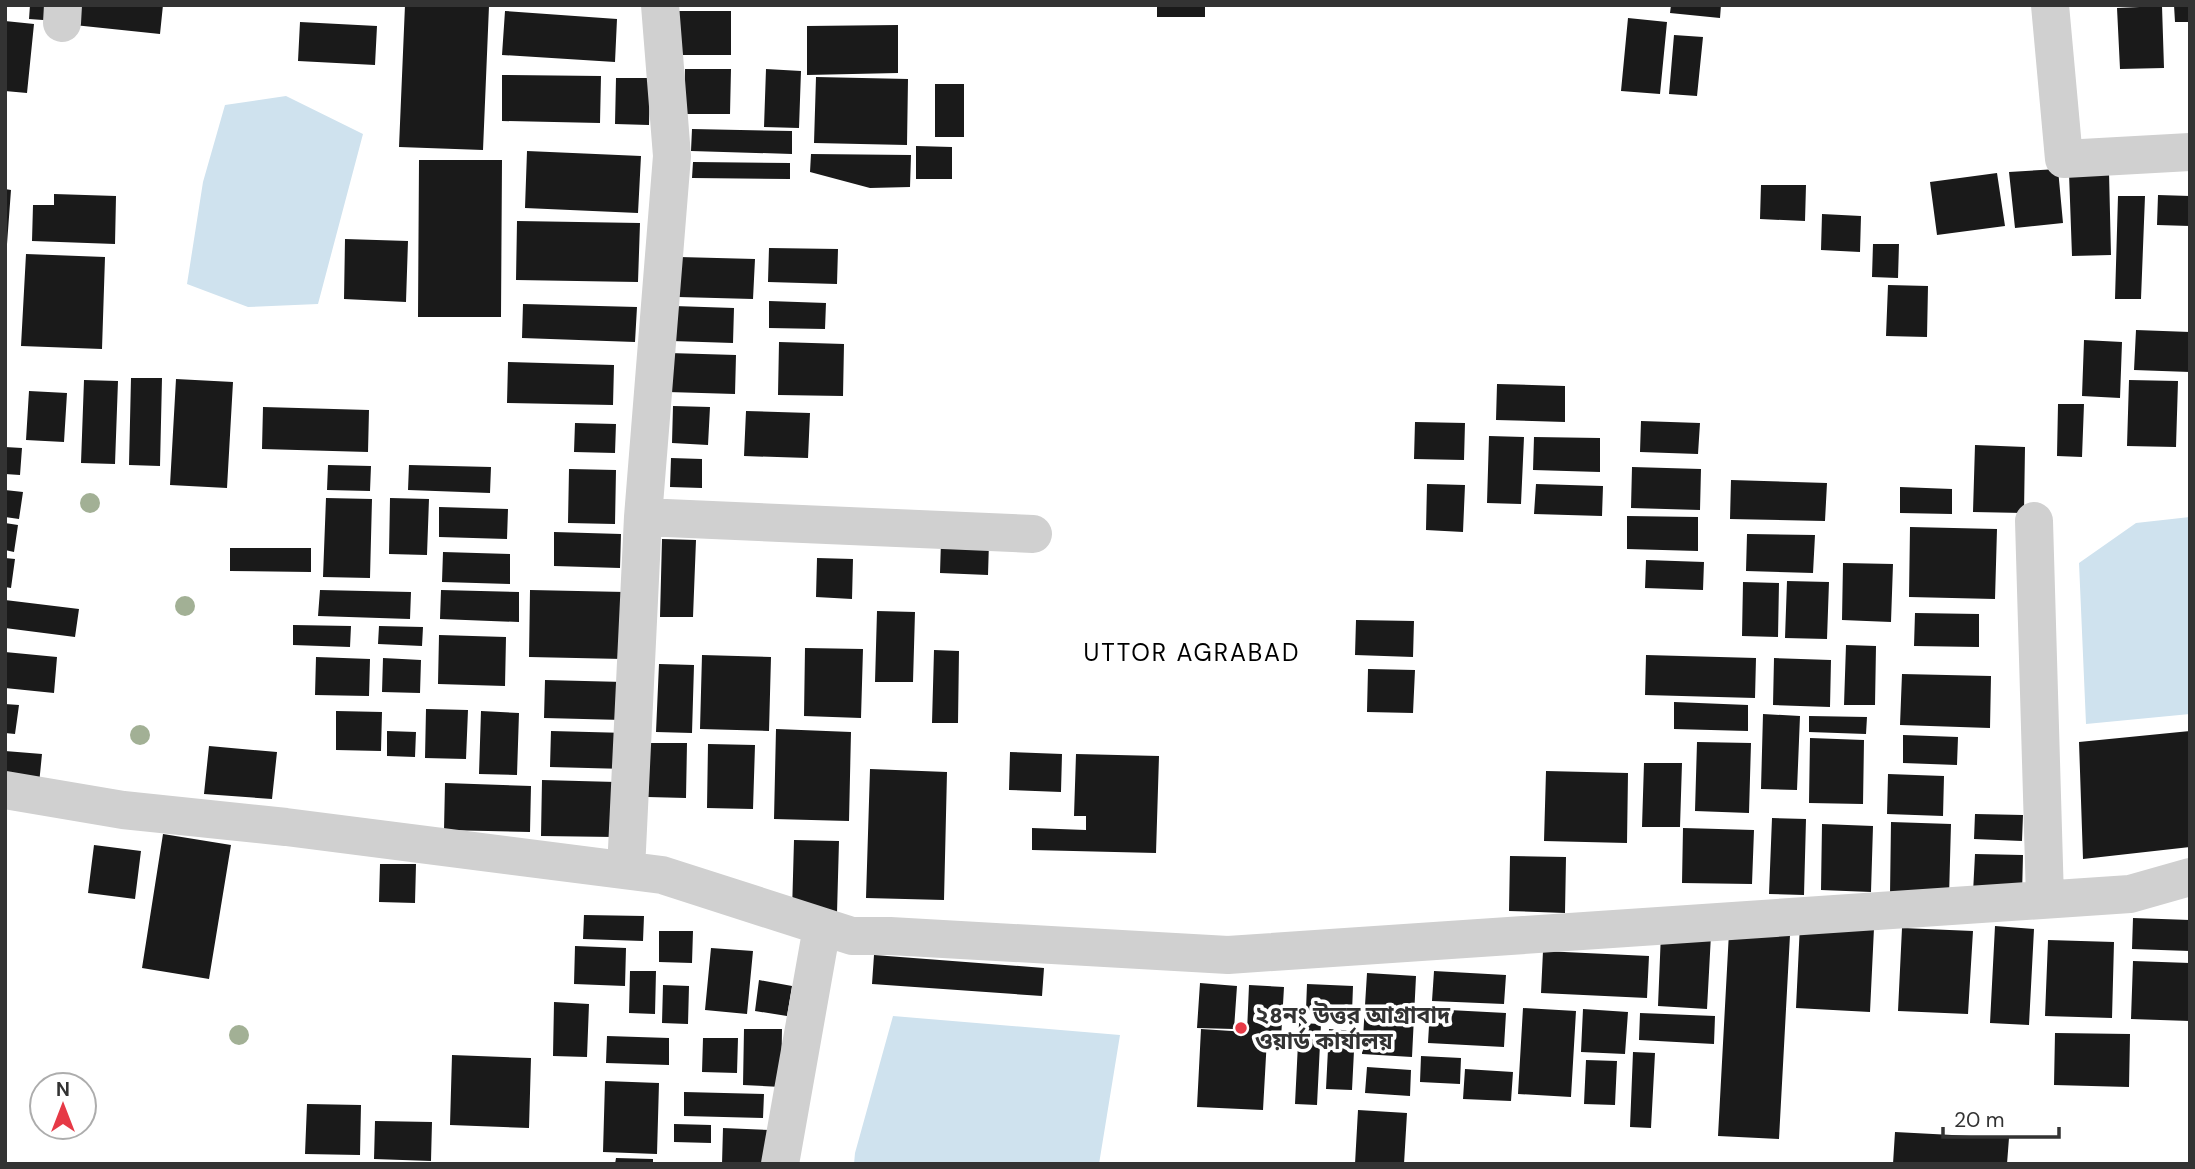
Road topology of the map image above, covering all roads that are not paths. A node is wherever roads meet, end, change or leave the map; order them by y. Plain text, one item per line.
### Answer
1 (660, 5) edge
2 (2050, 5) edge
3 (2190, 152) edge
4 (643, 517) junction
5 (2034, 521) dead end
6 (1033, 534) dead end
7 (5, 790) edge
8 (626, 870) junction
9 (2190, 877) edge
10 (2045, 899) junction
11 (822, 927) junction
12 (780, 1164) edge

1 - 4 street
2 - 3 street
4 - 6 street
4 - 8 street
5 - 10 street
7 - 8 street
8 - 11 street
9 - 10 street
10 - 11 street
11 - 12 street

